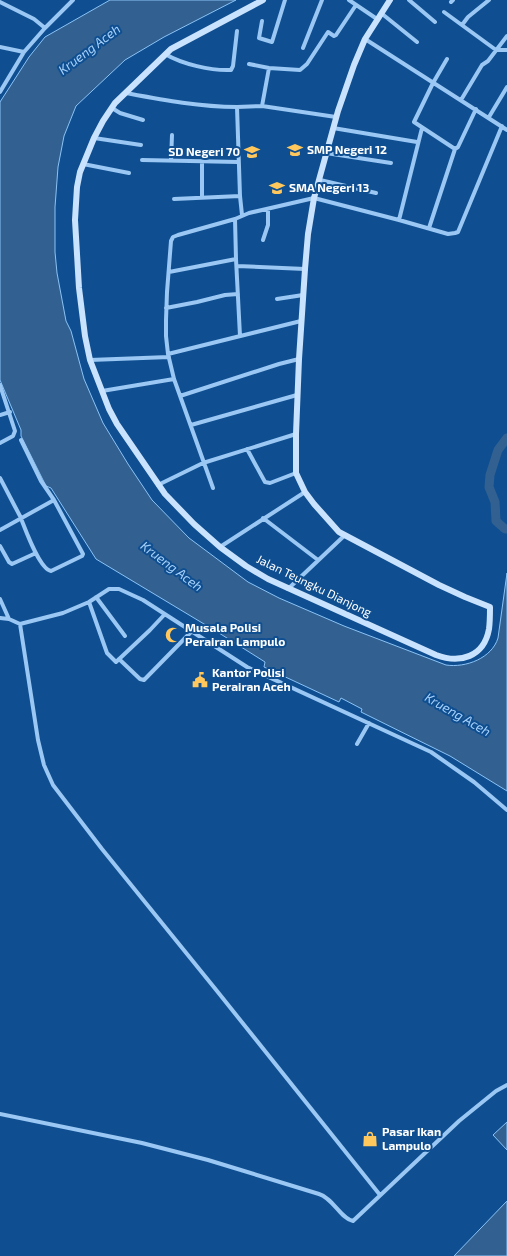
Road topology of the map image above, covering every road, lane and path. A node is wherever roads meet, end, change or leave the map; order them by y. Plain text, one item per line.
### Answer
1 (11, 0) edge
2 (73, 0) edge
3 (263, 0) edge
4 (285, 0) edge
5 (322, 0) edge
6 (349, 0) edge
7 (390, 0) edge
8 (409, 0) edge
9 (490, 0) edge
10 (0, 2) edge
11 (356, 5) junction
12 (10, 7) junction
13 (444, 12) dead end
14 (381, 13) junction
15 (377, 19) junction
16 (262, 21) dead end
17 (435, 22) dead end
18 (462, 25) junction
19 (45, 28) junction
20 (237, 31) dead end
21 (507, 36) edge
22 (365, 39) junction
23 (417, 42) dead end
24 (0, 47) edge
25 (303, 48) dead end
26 (496, 50) junction
27 (507, 50) edge
28 (24, 52) junction
29 (165, 54) junction
30 (447, 59) dead end
31 (249, 64) dead end
32 (269, 68) junction
33 (433, 83) junction
34 (507, 87) edge
35 (0, 92) edge
36 (126, 93) junction
37 (461, 100) junction
38 (262, 106) junction
39 (237, 107) junction
40 (112, 108) junction
41 (476, 109) junction
42 (336, 117) junction
43 (489, 117) junction
44 (143, 120) dead end
45 (502, 126) junction
46 (333, 128) junction
47 (422, 128) junction
48 (507, 130) edge
49 (172, 135) dead end
50 (94, 138) junction
51 (418, 142) junction
52 (141, 145) dead end
53 (456, 149) junction
54 (326, 153) junction
55 (142, 160) dead end
56 (171, 161) junction
57 (202, 162) junction
58 (238, 162) junction
59 (391, 163) dead end
60 (83, 164) junction
61 (129, 173) dead end
62 (320, 180) junction
63 (376, 194) dead end
64 (240, 196) junction
65 (202, 197) junction
66 (174, 198) dead end
67 (314, 198) junction
68 (268, 208) junction
69 (242, 215) junction
70 (235, 219) junction
71 (399, 220) junction
72 (429, 228) junction
73 (263, 240) dead end
74 (236, 258) junction
75 (237, 266) junction
76 (304, 269) junction
77 (169, 272) junction
78 (238, 294) junction
79 (303, 295) junction
80 (277, 300) dead end
81 (166, 308) junction
82 (301, 321) junction
83 (240, 336) junction
84 (168, 355) junction
85 (90, 360) junction
86 (299, 360) junction
87 (174, 379) junction
88 (0, 385) edge
89 (102, 391) junction
90 (297, 395) junction
91 (180, 396) junction
92 (10, 412) junction
93 (0, 415) edge
94 (191, 425) junction
95 (296, 434) junction
96 (21, 440) dead end
97 (0, 443) edge
98 (247, 449) junction
99 (203, 463) junction
100 (296, 473) junction
101 (0, 478) edge
102 (158, 485) junction
103 (213, 488) dead end
104 (305, 492) junction
105 (54, 500) junction
106 (20, 518) junction
107 (263, 518) junction
108 (0, 530) edge
109 (345, 536) junction
110 (0, 546) edge
111 (220, 547) junction
112 (36, 553) junction
113 (318, 560) junction
114 (288, 588) junction
115 (96, 598) junction
116 (0, 599) edge
117 (89, 602) junction
118 (165, 614) junction
119 (0, 618) edge
120 (9, 619) junction
121 (20, 624) junction
122 (191, 632) junction
123 (126, 636) dead end
124 (119, 659) junction
125 (370, 724) junction
126 (357, 744) dead end
127 (507, 810) edge
128 (507, 1085) edge
129 (0, 1114) edge
130 (380, 1195) junction

1 - 12 street
2 - 19 street
3 - 29 street, Jalan Teungku Dianjong
4 - 16 street
5 - 25 street
6 - 11 street
7 - 14 street
8 - 17 street
9 - 18 street
10 - 12 street
11 - 15 street
11 - 32 street
12 - 19 street
13 - 18 street
14 - 15 street
14 - 23 street
15 - 22 street
18 - 26 street
19 - 28 street
20 - 29 street
21 - 26 street
22 - 33 street
22 - 42 street
24 - 28 street
26 - 27 street
26 - 37 street
28 - 35 street
29 - 36 street, Jalan Teungku Dianjong
30 - 33 street
31 - 32 street
32 - 38 street
33 - 37 street
33 - 47 street
34 - 43 street
36 - 39 street
36 - 40 street, Jalan Teungku Dianjong
37 - 41 street
38 - 39 street
38 - 42 street
39 - 58 street
40 - 44 street
40 - 50 street, Jalan Teungku Dianjong
41 - 43 street
41 - 53 street
42 - 46 street
43 - 45 street
45 - 48 street
45 - 72 street
46 - 51 street
46 - 54 street
47 - 51 street
47 - 53 street
49 - 56 street
50 - 52 street
50 - 60 street, Jalan Teungku Dianjong
51 - 71 street
53 - 72 street
54 - 59 street
54 - 62 street
55 - 56 street
56 - 57 street
57 - 58 street
57 - 65 street
58 - 64 street
60 - 61 street
60 - 85 street, Jalan Teungku Dianjong
62 - 63 street
62 - 67 street
64 - 65 street
64 - 69 street
65 - 66 street
67 - 68 street
67 - 71 street
67 - 76 street
68 - 69 street
68 - 73 street
69 - 70 street
70 - 74 street
70 - 77 street
71 - 72 street
74 - 75 street
74 - 77 street
75 - 76 street
75 - 78 street
76 - 79 street
77 - 81 street
78 - 81 street
78 - 83 street
79 - 80 street
79 - 82 street
81 - 84 street
82 - 83 street
82 - 86 street
83 - 84 street
84 - 85 street
84 - 87 street
85 - 89 street, Jalan Teungku Dianjong
86 - 90 street
86 - 91 street
87 - 89 street
87 - 91 street
88 - 92 street
89 - 102 street, Jalan Teungku Dianjong
90 - 94 street
90 - 95 street
91 - 94 street
92 - 93 street
92 - 97 street
94 - 99 street
95 - 98 street
95 - 100 street
96 - 105 street
98 - 99 street
98 - 100 street
99 - 102 street
99 - 103 street
100 - 104 street
101 - 106 street
102 - 111 street, Jalan Teungku Dianjong
104 - 107 street
104 - 109 street
105 - 106 street
105 - 112 street
106 - 108 street
106 - 112 street
107 - 111 street
107 - 113 street
109 - 113 street
109 - 114 street, Jalan Teungku Dianjong
110 - 112 street
111 - 114 street, Jalan Teungku Dianjong
113 - 114 street
115 - 117 street
115 - 118 street
115 - 123 street
116 - 120 street
117 - 121 street
117 - 124 street
118 - 122 street
118 - 124 street
119 - 120 street
120 - 121 street
121 - 130 street
122 - 124 street
122 - 125 street
125 - 126 street
125 - 127 street
128 - 130 street
129 - 130 street

